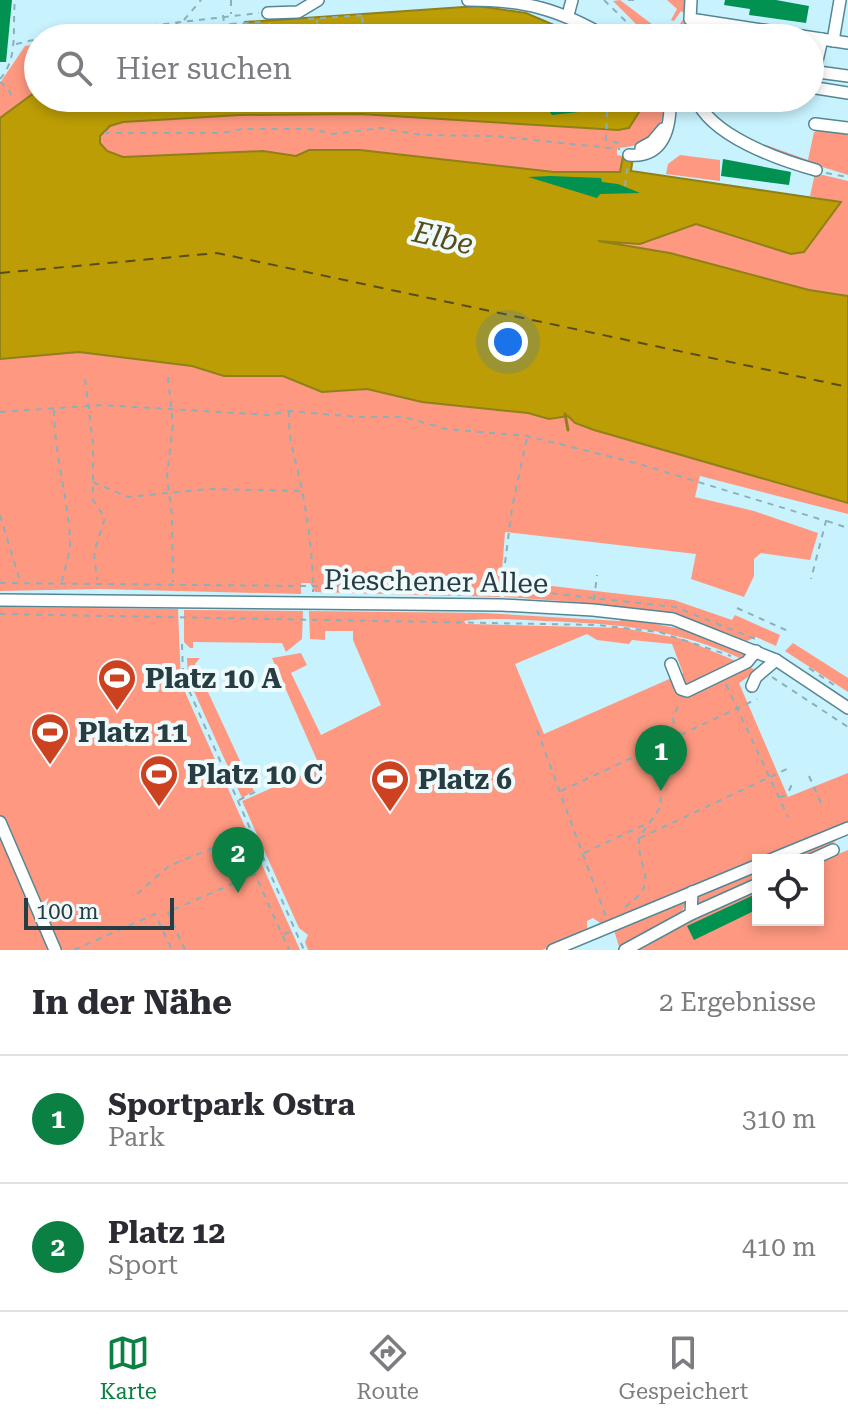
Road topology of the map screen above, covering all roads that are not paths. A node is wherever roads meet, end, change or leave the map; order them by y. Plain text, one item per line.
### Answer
1 (318, 0) edge
2 (468, 0) edge
3 (506, 0) edge
4 (572, 0) edge
5 (691, 0) edge
6 (840, 0) edge
7 (568, 15) junction
8 (269, 17) road end
9 (701, 21) junction
10 (584, 24) edge
11 (700, 24) edge
12 (720, 24) edge
13 (824, 40) edge
14 (828, 40) junction
15 (848, 43) edge
16 (824, 48) edge
17 (824, 73) edge
18 (848, 76) edge
19 (824, 89) edge
20 (848, 93) edge
21 (669, 112) edge
22 (706, 112) edge
23 (668, 122) junction
24 (815, 124) dead end
25 (848, 128) edge
26 (641, 148) road end
27 (629, 155) road end
28 (816, 170) road end
29 (0, 600) edge
30 (756, 651) junction
31 (776, 660) junction
32 (671, 664) dead end
33 (752, 686) dead end
34 (848, 708) edge
35 (0, 822) edge
36 (848, 828) edge
37 (833, 850) dead end
38 (785, 854) edge
39 (824, 854) edge
40 (752, 867) edge
41 (752, 887) edge
42 (692, 892) junction
43 (691, 914) junction
44 (55, 950) edge
45 (553, 950) edge
46 (625, 950) edge

1 - 8 street
2 - 3 street
3 - 7 street
4 - 7 street
5 - 9 street
6 - 14 street
7 - 10 street
9 - 11 street
9 - 12 street
13 - 14 street
14 - 15 street
14 - 16 street
17 - 18 street
19 - 20 street
21 - 23 street
22 - 28 street
23 - 26 street
23 - 27 street
24 - 25 street
29 - 30 street, Pieschener Allee
30 - 31 street, Pieschener Allee
30 - 32 street
31 - 33 street
31 - 34 street, Pieschener Allee
35 - 44 street
36 - 38 street
37 - 39 street
40 - 42 street
41 - 43 street
42 - 43 street
42 - 45 street
43 - 46 street

